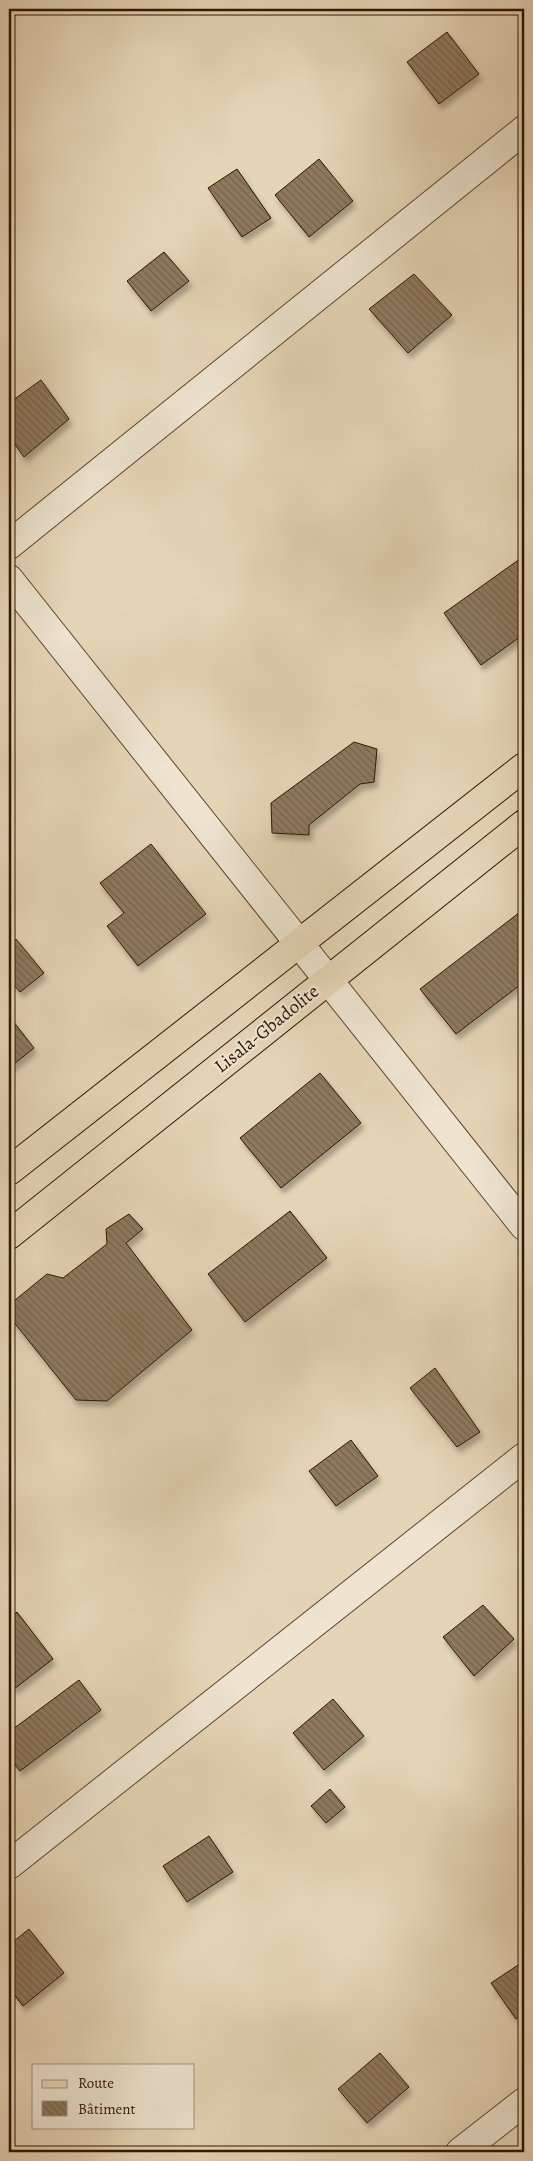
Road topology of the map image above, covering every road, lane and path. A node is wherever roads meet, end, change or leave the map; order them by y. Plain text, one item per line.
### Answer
1 (524, 130) edge
2 (9, 545) edge
3 (9, 579) edge
4 (524, 767) edge
5 (524, 824) edge
6 (300, 943) junction
7 (328, 979) junction
8 (9, 1171) edge
9 (524, 1226) edge
10 (9, 1234) edge
11 (524, 1457) edge
12 (9, 1865) edge
13 (524, 2102) edge
14 (460, 2152) edge

1 - 2 street
3 - 6 street
4 - 6 main road
5 - 7 main road, Lisala-Gbadolite
6 - 7 street
6 - 8 main road
7 - 9 street
7 - 10 main road, Lisala-Gbadolite
11 - 12 street
13 - 14 street

